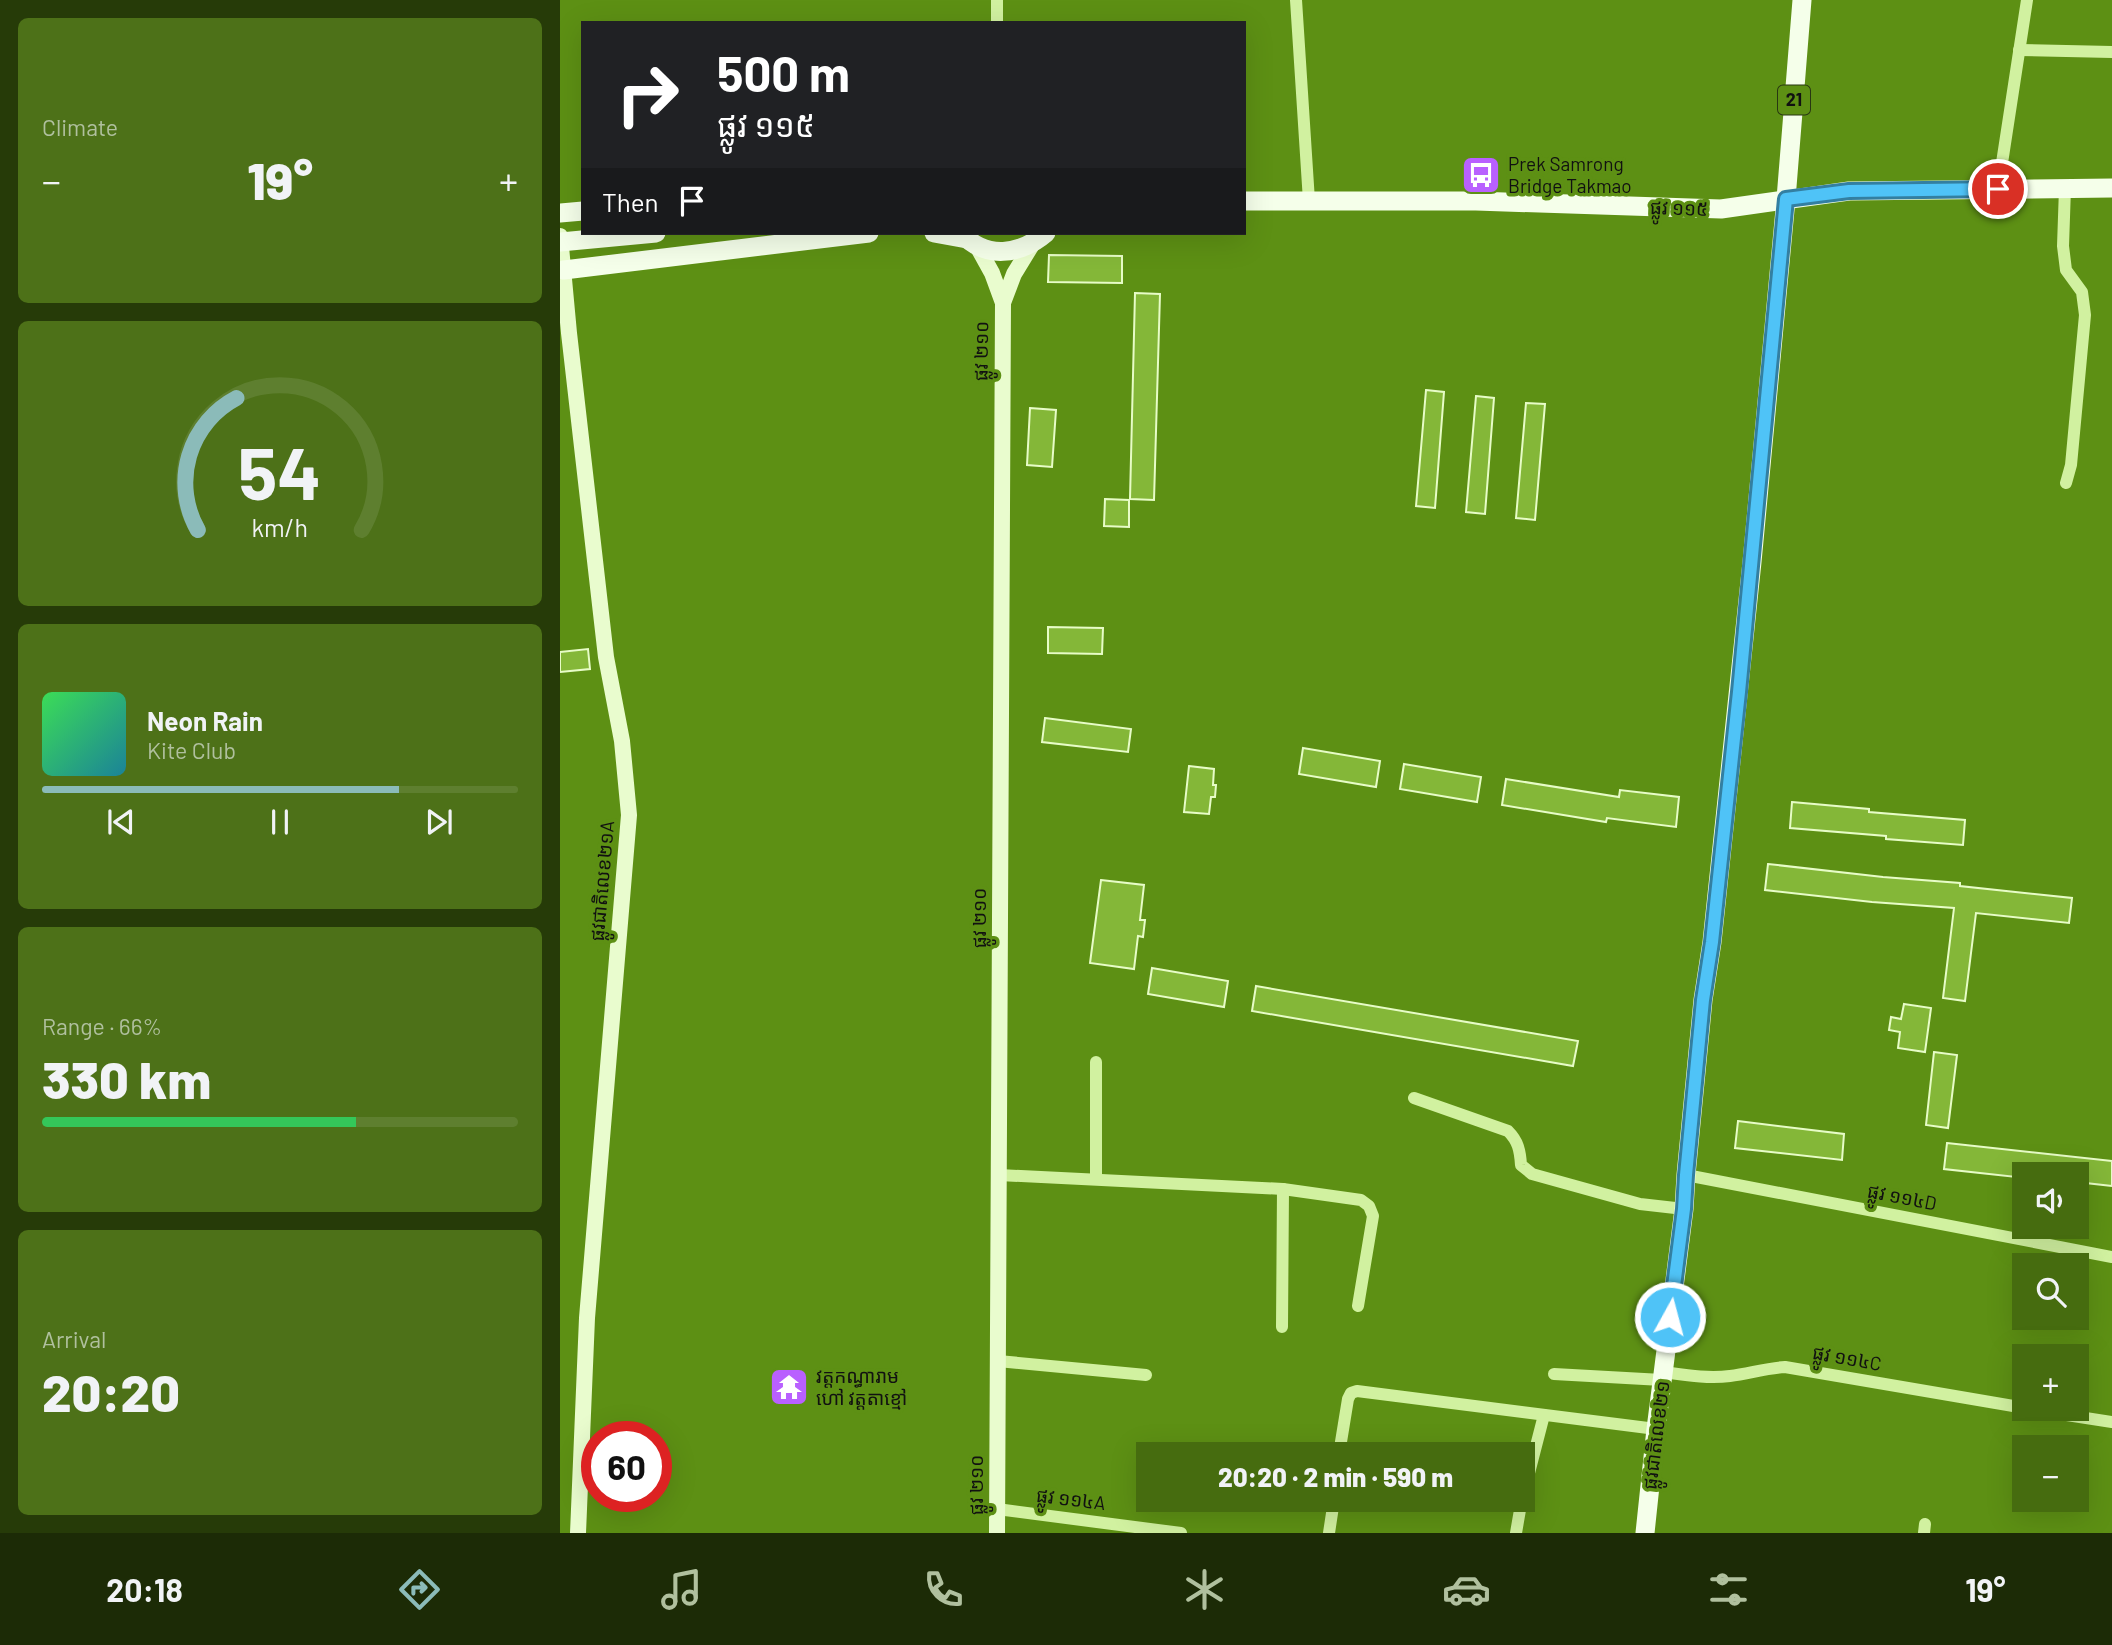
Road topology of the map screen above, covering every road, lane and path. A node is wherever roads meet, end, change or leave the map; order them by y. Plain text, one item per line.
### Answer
1 (996, 0) edge
2 (1296, 0) edge
3 (1802, 0) edge
4 (2027, 0) edge
5 (997, 21) edge
6 (2020, 50) junction
7 (2112, 52) edge
8 (2065, 188) junction
9 (2112, 188) edge
10 (1998, 189) junction
11 (1786, 199) junction
12 (1246, 201) edge
13 (1309, 201) junction
14 (581, 211) edge
15 (560, 213) edge
16 (635, 235) edge
17 (853, 235) edge
18 (945, 235) edge
19 (560, 236) edge
20 (1039, 238) edge
21 (968, 239) edge
22 (560, 242) edge
23 (564, 271) junction
24 (1003, 303) junction
25 (2066, 483) dead end
26 (1096, 1062) dead end
27 (1414, 1098) dead end
28 (999, 1175) junction
29 (1686, 1175) junction
30 (1096, 1179) junction
31 (1283, 1189) junction
32 (1684, 1209) junction
33 (2112, 1257) edge
34 (1358, 1306) dead end
35 (1282, 1326) dead end
36 (998, 1361) junction
37 (1554, 1374) dead end
38 (1146, 1376) dead end
39 (1663, 1376) junction
40 (2012, 1406) edge
41 (1544, 1415) junction
42 (2089, 1418) edge
43 (2112, 1422) edge
44 (1656, 1429) junction
45 (1341, 1442) edge
46 (997, 1509) junction
47 (1332, 1512) edge
48 (578, 1533) edge
49 (996, 1533) edge
50 (1181, 1533) edge
51 (1329, 1533) edge
52 (1516, 1533) edge
53 (1645, 1533) edge

1 - 5 street
2 - 13 street
3 - 11 main road, ផ្លូវជាតិលេខ២១ / 21
4 - 6 street
6 - 7 street
6 - 10 street
8 - 9 main road, ផ្លូវ ១១៥
8 - 10 main road, ផ្លូវ ១១៥
8 - 25 street
10 - 11 main road, ផ្លូវ ១១៥
11 - 13 main road, ផ្លូវ ១១៥
11 - 29 main road, ផ្លូវជាតិលេខ២១ / 21
12 - 13 main road, ផ្លូវ ១១៥
14 - 15 main road
16 - 22 main road, bridge
17 - 23 main road
18 - 21 main road
19 - 23 street, ផ្លូវជាតិលេខ២១A
20 - 21 main road
20 - 24 street, ផ្លូវ ២១០
21 - 24 street, ផ្លូវ ២១០
23 - 48 street, ផ្លូវជាតិលេខ២១A
24 - 28 street, ផ្លូវ ២១០
26 - 30 street
27 - 32 street
28 - 30 street
28 - 36 street, ផ្លូវ ២១០
29 - 32 main road, ផ្លូវជាតិលេខ២១ / 21
29 - 33 street, ផ្លូវ ១១៤D
30 - 31 street
31 - 34 street
31 - 35 street
32 - 39 main road, ផ្លូវជាតិលេខ២១ / 21
36 - 38 street
36 - 46 street, ផ្លូវ ២១០
37 - 39 street, ផ្លូវ ១១៤C
39 - 40 street, ផ្លូវ ១១៤C
39 - 44 main road, ផ្លូវជាតិលេខ២១ / 21
41 - 44 street
41 - 45 street
41 - 52 street
42 - 43 street, ផ្លូវ ១១៤C
44 - 53 main road, ផ្លូវជាតិលេខ២១ / 21
46 - 49 street, ផ្លូវ ២១០
46 - 50 street, ផ្លូវ ១១៤A
47 - 51 street

